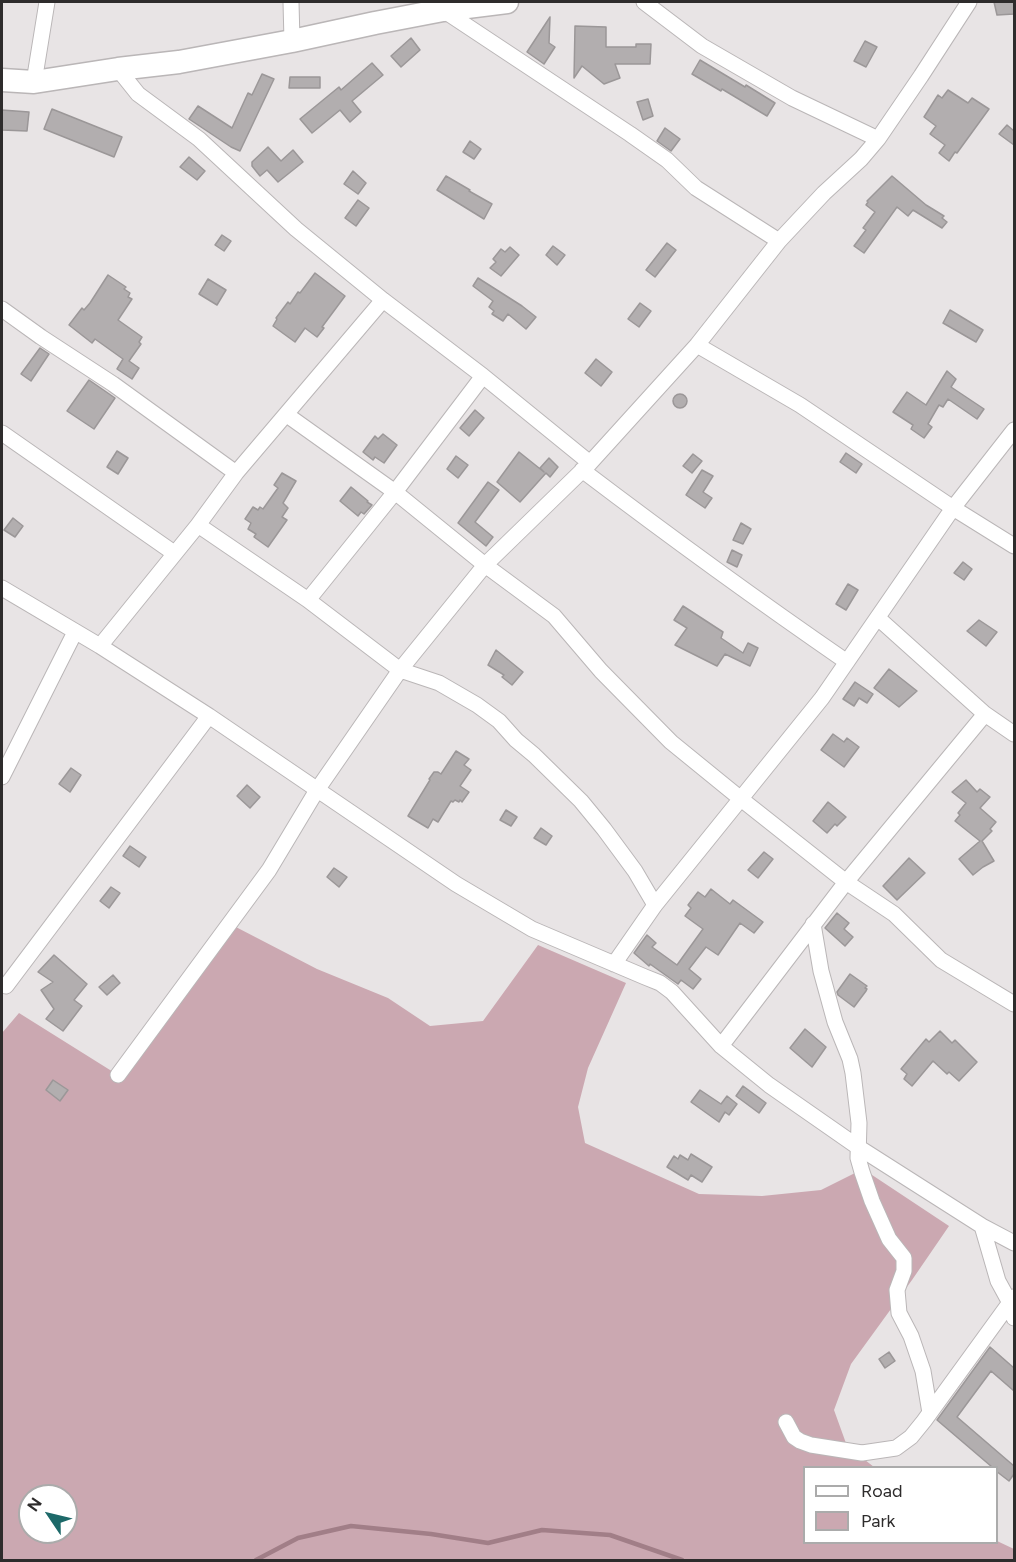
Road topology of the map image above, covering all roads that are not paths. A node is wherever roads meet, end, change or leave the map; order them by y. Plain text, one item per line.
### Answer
1 (46, 2) edge
2 (291, 2) edge
3 (507, 2) edge
4 (644, 2) edge
5 (969, 2) edge
6 (443, 10) junction
7 (292, 41) junction
8 (118, 69) junction
9 (2, 80) edge
10 (34, 82) junction
11 (878, 139) junction
12 (779, 241) junction
13 (383, 300) junction
14 (2, 309) edge
15 (697, 345) junction
16 (483, 376) junction
17 (286, 415) junction
18 (1014, 430) edge
19 (2, 433) edge
20 (586, 466) junction
21 (236, 474) junction
22 (395, 492) junction
23 (953, 508) junction
24 (198, 525) junction
25 (1014, 546) edge
26 (174, 553) junction
27 (485, 565) junction
28 (2, 588) edge
29 (308, 600) junction
30 (878, 618) junction
31 (75, 632) junction
32 (100, 646) junction
33 (847, 662) junction
34 (400, 670) junction
35 (985, 714) junction
36 (209, 716) junction
37 (1014, 734) edge
38 (6, 760) edge
39 (2, 777) edge
40 (317, 790) junction
41 (741, 799) junction
42 (846, 882) junction
43 (655, 905) junction
44 (813, 924) junction
45 (614, 964) junction
46 (6, 986) dead end
47 (1014, 1004) edge
48 (720, 1046) junction
49 (118, 1075) dead end
50 (858, 1148) junction
51 (982, 1226) junction
52 (1014, 1243) edge
53 (1013, 1306) edge
54 (930, 1413) junction
55 (786, 1422) dead end

1 - 10 street
2 - 7 street
3 - 6 street
4 - 11 street
5 - 11 street
6 - 7 street
6 - 12 street
7 - 8 street
8 - 10 street
8 - 13 street
9 - 10 street
11 - 12 street
12 - 15 street
13 - 16 street
13 - 17 street
14 - 21 street
15 - 20 street
15 - 23 street
16 - 20 street
16 - 22 street
17 - 21 street
17 - 22 street
18 - 23 street
19 - 26 street
20 - 27 street
20 - 33 street
21 - 24 street
22 - 27 street
22 - 29 street
23 - 25 street
23 - 30 street
24 - 26 street
24 - 29 street
26 - 32 street
27 - 34 street
27 - 41 street
28 - 31 street
29 - 34 street
30 - 33 street
30 - 35 street
31 - 32 street
31 - 38 street
32 - 36 street
33 - 41 street
34 - 40 street
34 - 43 street
35 - 37 street
35 - 42 street
36 - 40 street
36 - 46 street
38 - 39 street
40 - 45 street
40 - 49 street
41 - 42 street
41 - 43 street
42 - 44 street
42 - 47 street
43 - 45 street
44 - 48 street
44 - 50 street
45 - 48 street
48 - 50 street
50 - 51 street
50 - 54 street
51 - 52 street
51 - 53 street
53 - 54 street
54 - 55 street

